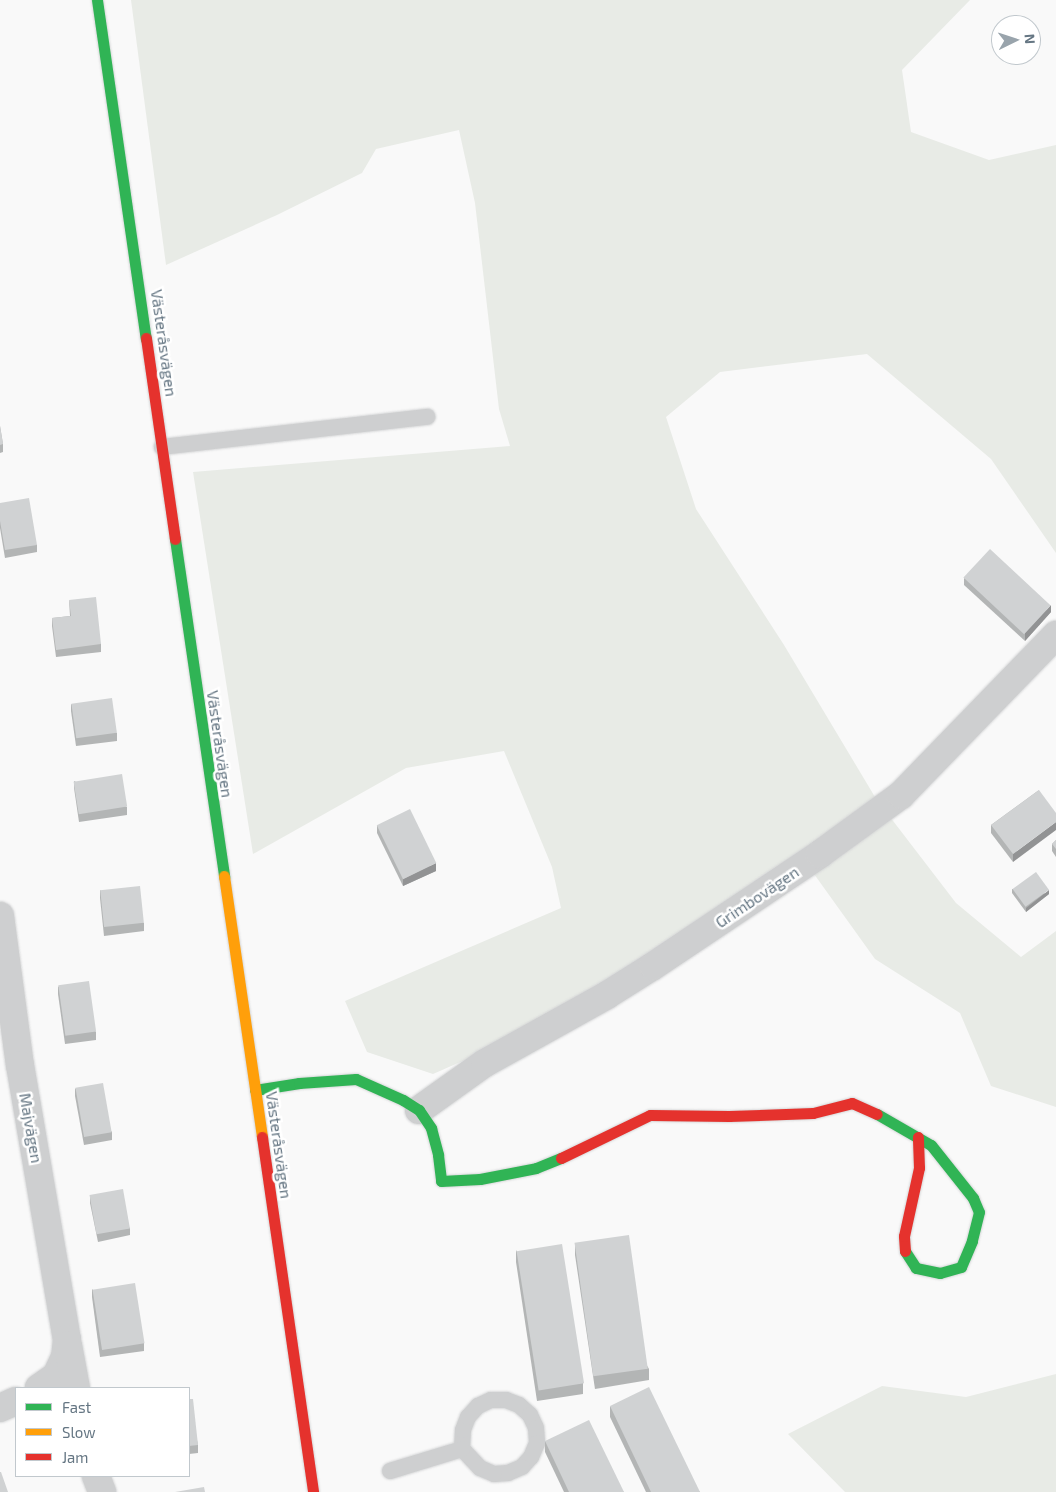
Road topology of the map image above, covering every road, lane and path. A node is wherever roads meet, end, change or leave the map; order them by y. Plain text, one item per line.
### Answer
1 (97, 0) edge
2 (427, 417) dead end
3 (162, 446) junction
4 (1056, 635) edge
5 (0, 916) edge
6 (254, 1090) junction
7 (420, 1110) junction
8 (918, 1137) junction
9 (67, 1339) junction
10 (41, 1387) edge
11 (76, 1387) edge
12 (462, 1449) junction
13 (390, 1472) dead end
14 (96, 1477) edge
15 (102, 1492) edge
16 (312, 1492) edge

1 - 3 street, Västeråsvägen
2 - 3 lane
3 - 6 street, Västeråsvägen
4 - 7 street, Grimbovägen
5 - 9 street, Majvägen
6 - 7 street
6 - 16 street, Västeråsvägen
7 - 8 street
8 - 8 street
9 - 10 street, Majvägen
9 - 11 street, Majvägen
12 - 12 lane
12 - 13 lane
14 - 15 street

